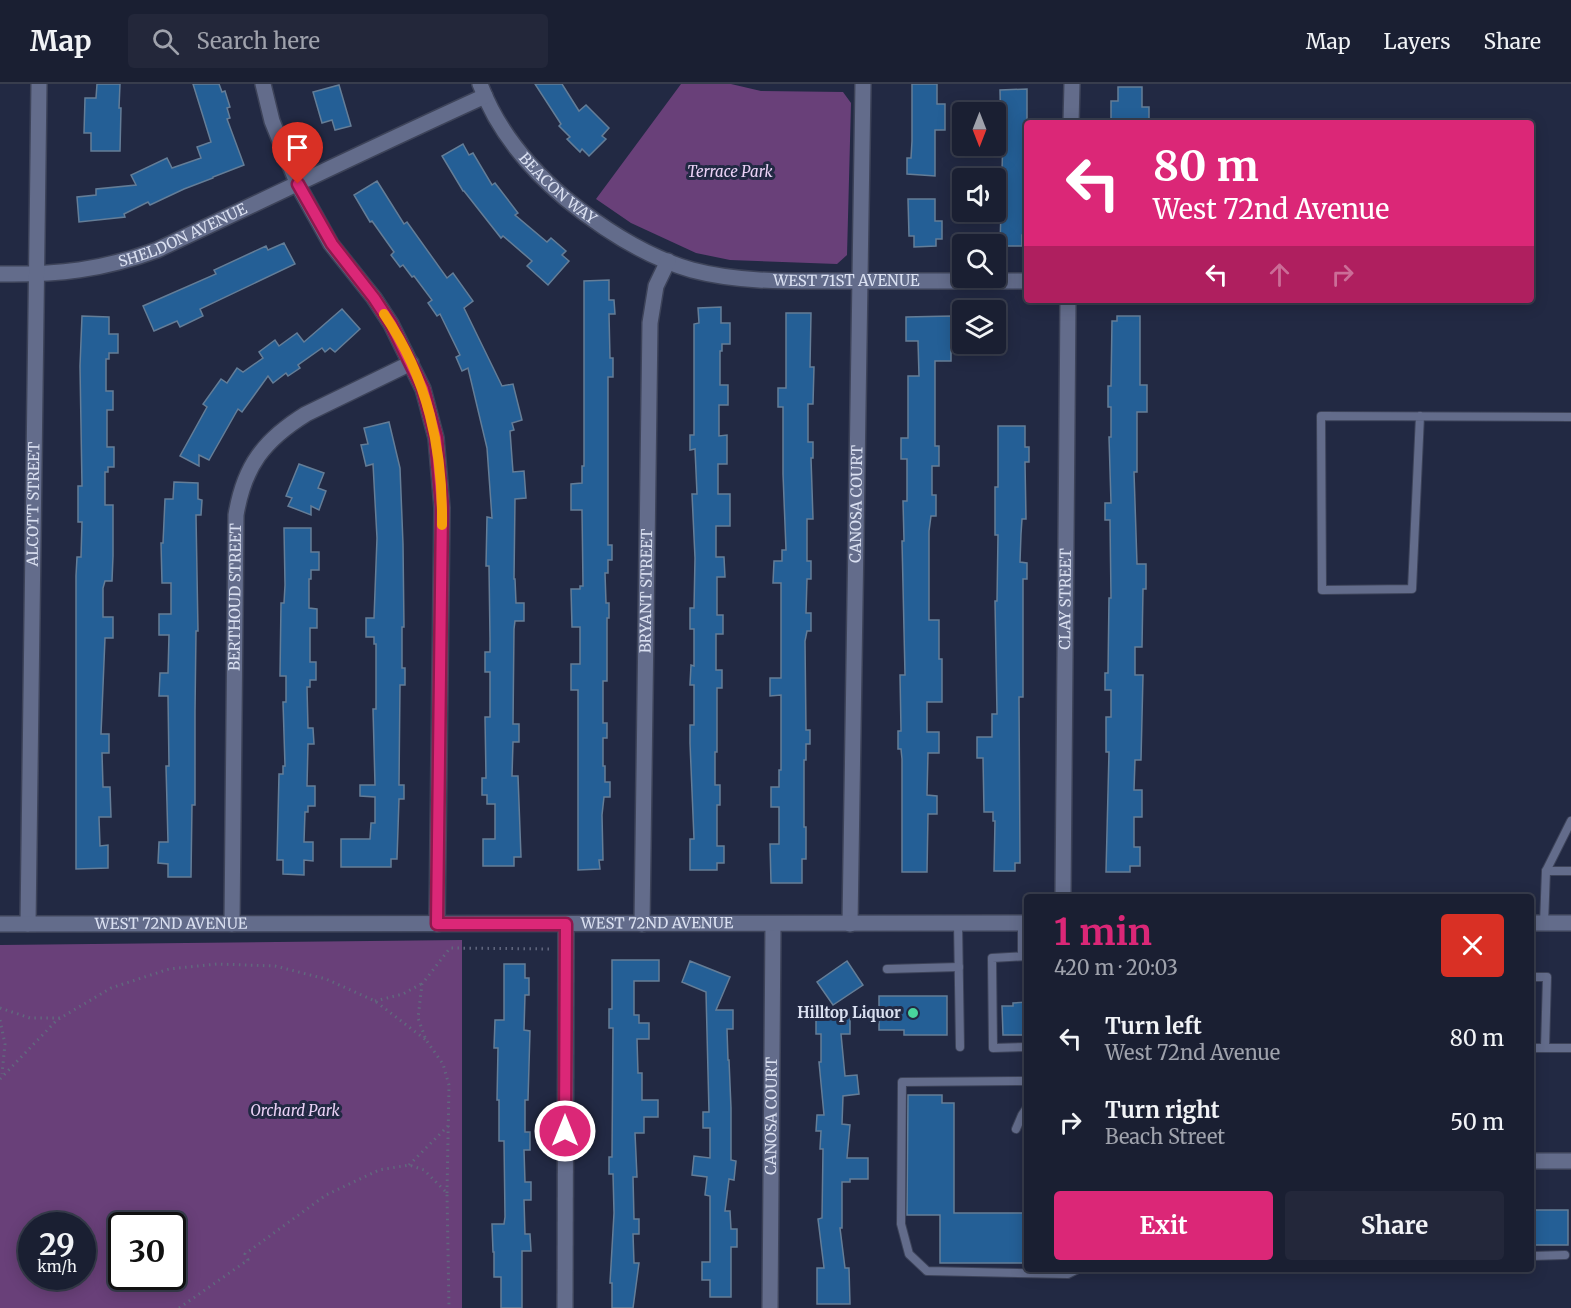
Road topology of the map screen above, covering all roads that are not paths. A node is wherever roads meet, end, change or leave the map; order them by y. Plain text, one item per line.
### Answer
1 (39, 84) edge
2 (263, 84) edge
3 (863, 84) edge
4 (1072, 84) edge
5 (482, 90) edge
6 (1071, 120) edge
7 (298, 184) junction
8 (668, 261) junction
9 (0, 274) edge
10 (36, 274) junction
11 (860, 280) junction
12 (1024, 281) edge
13 (1068, 303) edge
14 (411, 363) junction
15 (1420, 416) junction
16 (1571, 417) edge
17 (1571, 820) edge
18 (1546, 871) junction
19 (1571, 871) edge
20 (1063, 894) edge
21 (958, 923) junction
22 (1024, 923) edge
23 (1538, 923) edge
24 (1571, 923) edge
25 (0, 924) edge
26 (28, 924) junction
27 (232, 924) junction
28 (437, 924) junction
29 (566, 924) junction
30 (642, 924) junction
31 (773, 924) junction
32 (850, 924) junction
33 (1024, 956) edge
34 (959, 967) junction
35 (887, 969) dead end
36 (1534, 977) edge
37 (960, 1047) dead end
38 (1024, 1047) edge
39 (1534, 1048) edge
40 (1545, 1048) junction
41 (1571, 1048) edge
42 (1024, 1081) edge
43 (1024, 1111) edge
44 (1016, 1130) dead end
45 (1534, 1161) edge
46 (1571, 1161) edge
47 (1565, 1255) dead end
48 (1534, 1256) edge
49 (1072, 1272) edge
50 (564, 1308) edge
51 (770, 1308) edge

1 - 10 street, ALCOTT STREET
2 - 7 street
3 - 11 street, CANOSA COURT
4 - 6 street
5 - 7 street, SHELDON AVENUE
5 - 8 street, BEACON WAY
7 - 10 street, SHELDON AVENUE
7 - 14 street
8 - 11 street, WEST 71ST AVENUE
8 - 30 street, BRYANT STREET
9 - 10 street, SHELDON AVENUE
10 - 26 street, ALCOTT STREET
11 - 12 street, WEST 71ST AVENUE
11 - 32 street, CANOSA COURT
13 - 20 street, CLAY STREET
14 - 27 street, BERTHOUD STREET
14 - 28 street
15 - 15 lane
15 - 16 lane
17 - 18 lane
18 - 19 lane
18 - 23 lane
21 - 22 street, WEST 72ND AVENUE
21 - 32 street, WEST 72ND AVENUE
21 - 34 lane
23 - 24 street
25 - 26 street, WEST 72ND AVENUE
26 - 27 street, WEST 72ND AVENUE
27 - 28 street, WEST 72ND AVENUE
28 - 29 street, WEST 72ND AVENUE
29 - 30 street, WEST 72ND AVENUE
29 - 50 street
30 - 31 street, WEST 72ND AVENUE
31 - 32 street, WEST 72ND AVENUE
31 - 51 street, CANOSA COURT
33 - 38 lane
34 - 35 lane
34 - 37 lane
36 - 40 lane
39 - 40 lane
40 - 41 lane
42 - 49 lane
43 - 44 lane
45 - 46 street
47 - 48 lane

